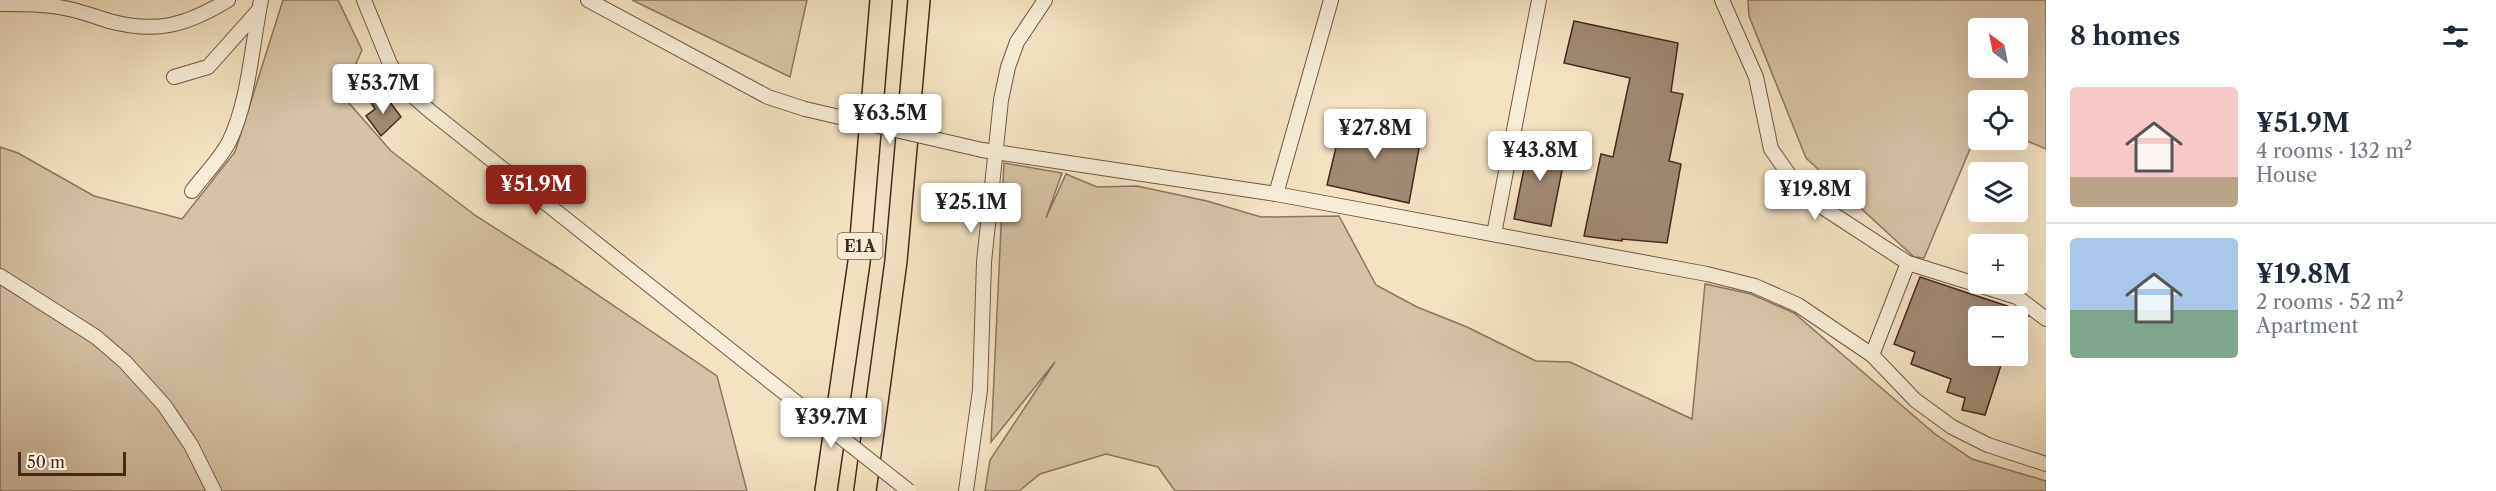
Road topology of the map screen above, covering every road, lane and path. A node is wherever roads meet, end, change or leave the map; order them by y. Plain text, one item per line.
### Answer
1 (228, 0) edge
2 (364, 0) edge
3 (588, 0) edge
4 (881, 0) edge
5 (919, 0) edge
6 (1045, 0) edge
7 (1331, 0) edge
8 (1539, 0) edge
9 (1722, 0) edge
10 (0, 4) edge
11 (260, 6) edge
12 (174, 76) dead end
13 (989, 151) junction
14 (192, 191) dead end
15 (1276, 194) junction
16 (1494, 234) junction
17 (1908, 263) junction
18 (0, 276) edge
19 (2046, 319) edge
20 (1872, 355) junction
21 (2046, 464) edge
22 (214, 491) edge
23 (826, 491) edge
24 (865, 491) edge
25 (909, 491) edge
26 (966, 491) edge

1 - 10 street
2 - 25 street, bridge
3 - 13 street, bridge
4 - 23 highway, E1A
5 - 24 highway, E1A
6 - 13 street
7 - 15 street
8 - 16 street
9 - 17 street
11 - 12 street
11 - 14 street
13 - 15 street
13 - 26 street
15 - 16 street
16 - 20 street
17 - 19 street
17 - 20 street
18 - 22 street
20 - 21 street

